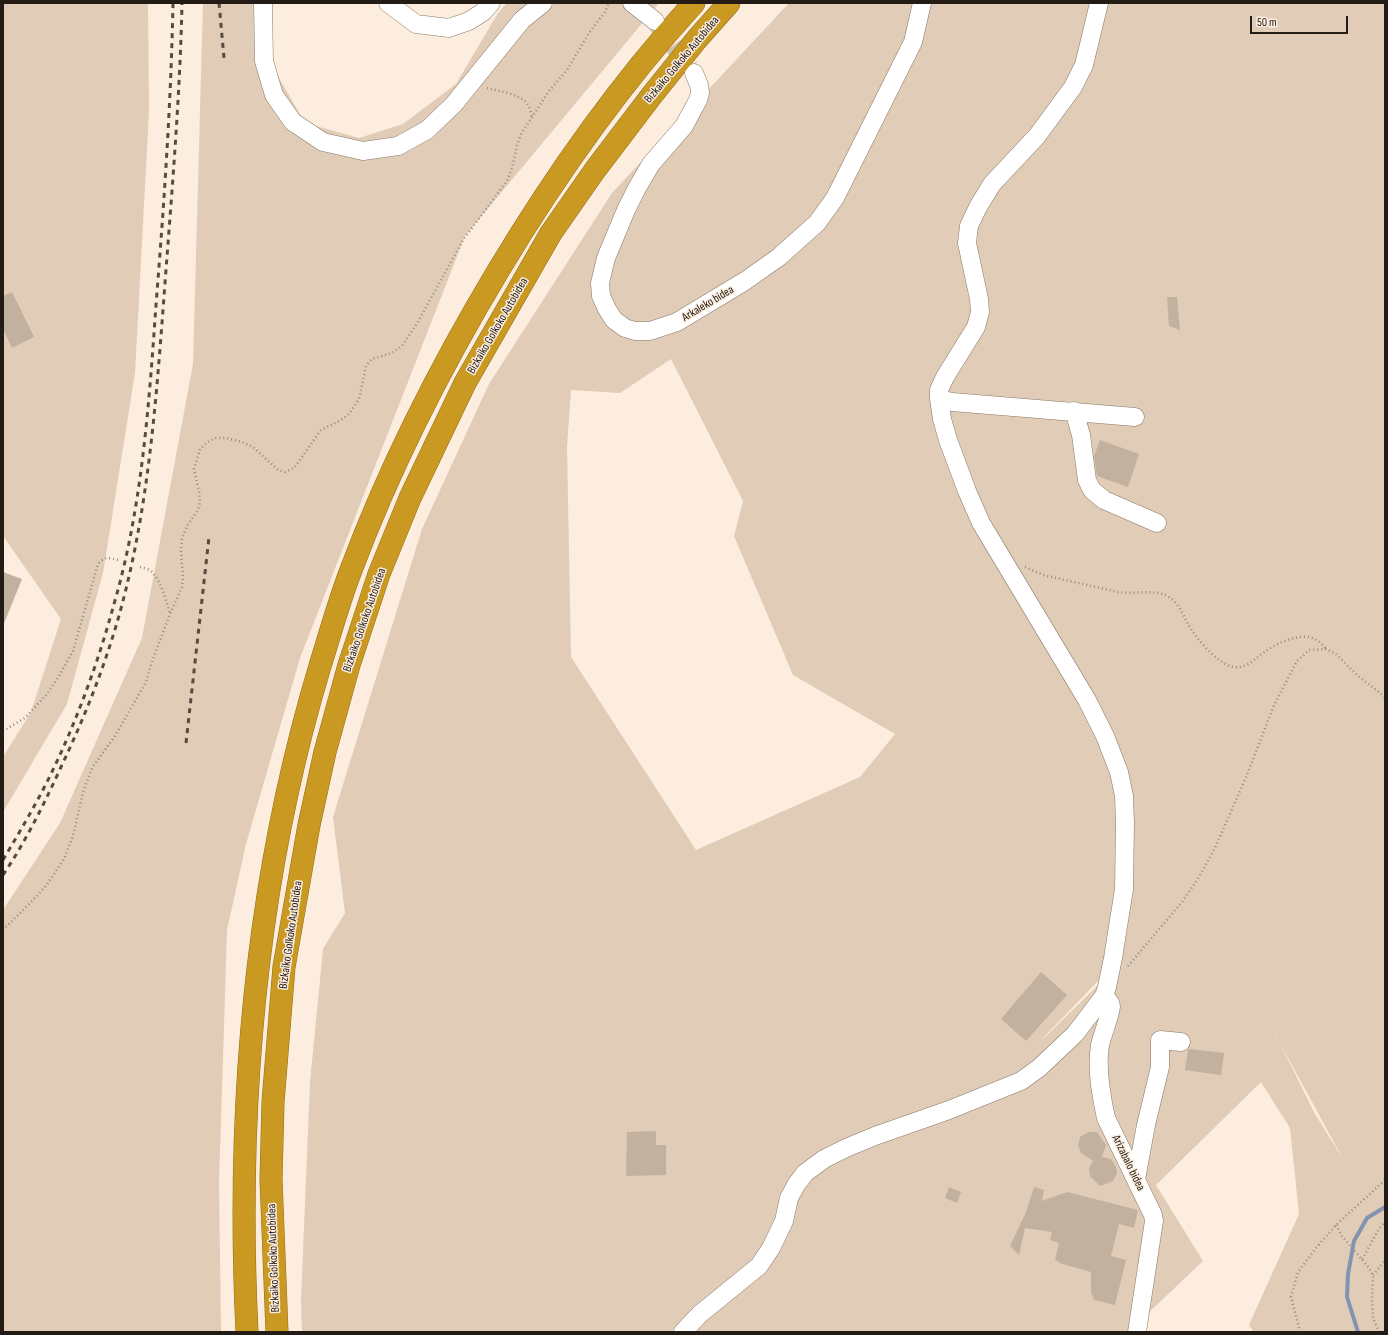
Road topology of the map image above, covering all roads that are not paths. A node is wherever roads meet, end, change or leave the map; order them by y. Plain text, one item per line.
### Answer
1 (263, 3) edge
2 (388, 3) edge
3 (492, 3) edge
4 (543, 3) edge
5 (632, 3) edge
6 (694, 3) edge
7 (730, 3) edge
8 (922, 3) edge
9 (1100, 3) edge
10 (656, 21) tunnel mouth
11 (694, 73) tunnel mouth
12 (939, 399) junction
13 (1074, 411) junction
14 (1135, 417) dead end
15 (1157, 523) dead end
16 (1104, 996) junction
17 (1181, 1042) dead end
18 (1136, 1179) junction
19 (247, 1332) edge
20 (277, 1332) edge
21 (683, 1332) edge
22 (1137, 1332) edge

1 - 4 street
2 - 3 street
5 - 10 street
6 - 19 highway
7 - 20 highway, Bizkaiko Golkoko Autobidea
8 - 11 street, Arkaleko bidea
9 - 12 street
12 - 13 street
12 - 16 street
13 - 14 street
13 - 15 street
16 - 18 street, Arizabalo bidea
16 - 21 street
17 - 18 street
18 - 22 street, Arizabalo bidea

